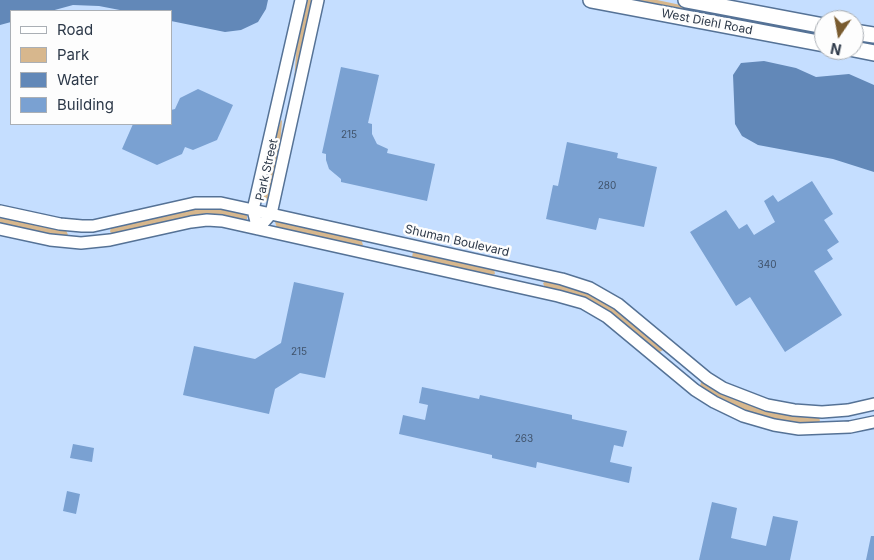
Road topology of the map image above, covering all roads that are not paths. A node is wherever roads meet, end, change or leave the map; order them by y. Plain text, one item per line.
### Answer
1 (301, 0) edge
2 (318, 0) edge
3 (591, 0) edge
4 (686, 0) edge
5 (706, 2) edge
6 (710, 22) junction
7 (814, 24) edge
8 (814, 42) edge
9 (253, 210) junction
10 (0, 211) edge
11 (271, 214) junction
12 (0, 229) edge
13 (258, 229) junction
14 (874, 404) edge
15 (874, 422) edge

1 - 9 street, Park Street
2 - 11 street, Park Street
3 - 6 street, West Diehl Road
4 - 5 street, West Diehl Road
5 - 6 street
5 - 7 street, West Diehl Road
6 - 8 street, West Diehl Road
9 - 10 street, Shuman Boulevard
9 - 11 street, Shuman Boulevard
9 - 13 street, Park Street
11 - 13 street, Park Street
11 - 14 street, Shuman Boulevard
12 - 13 street
13 - 15 street

